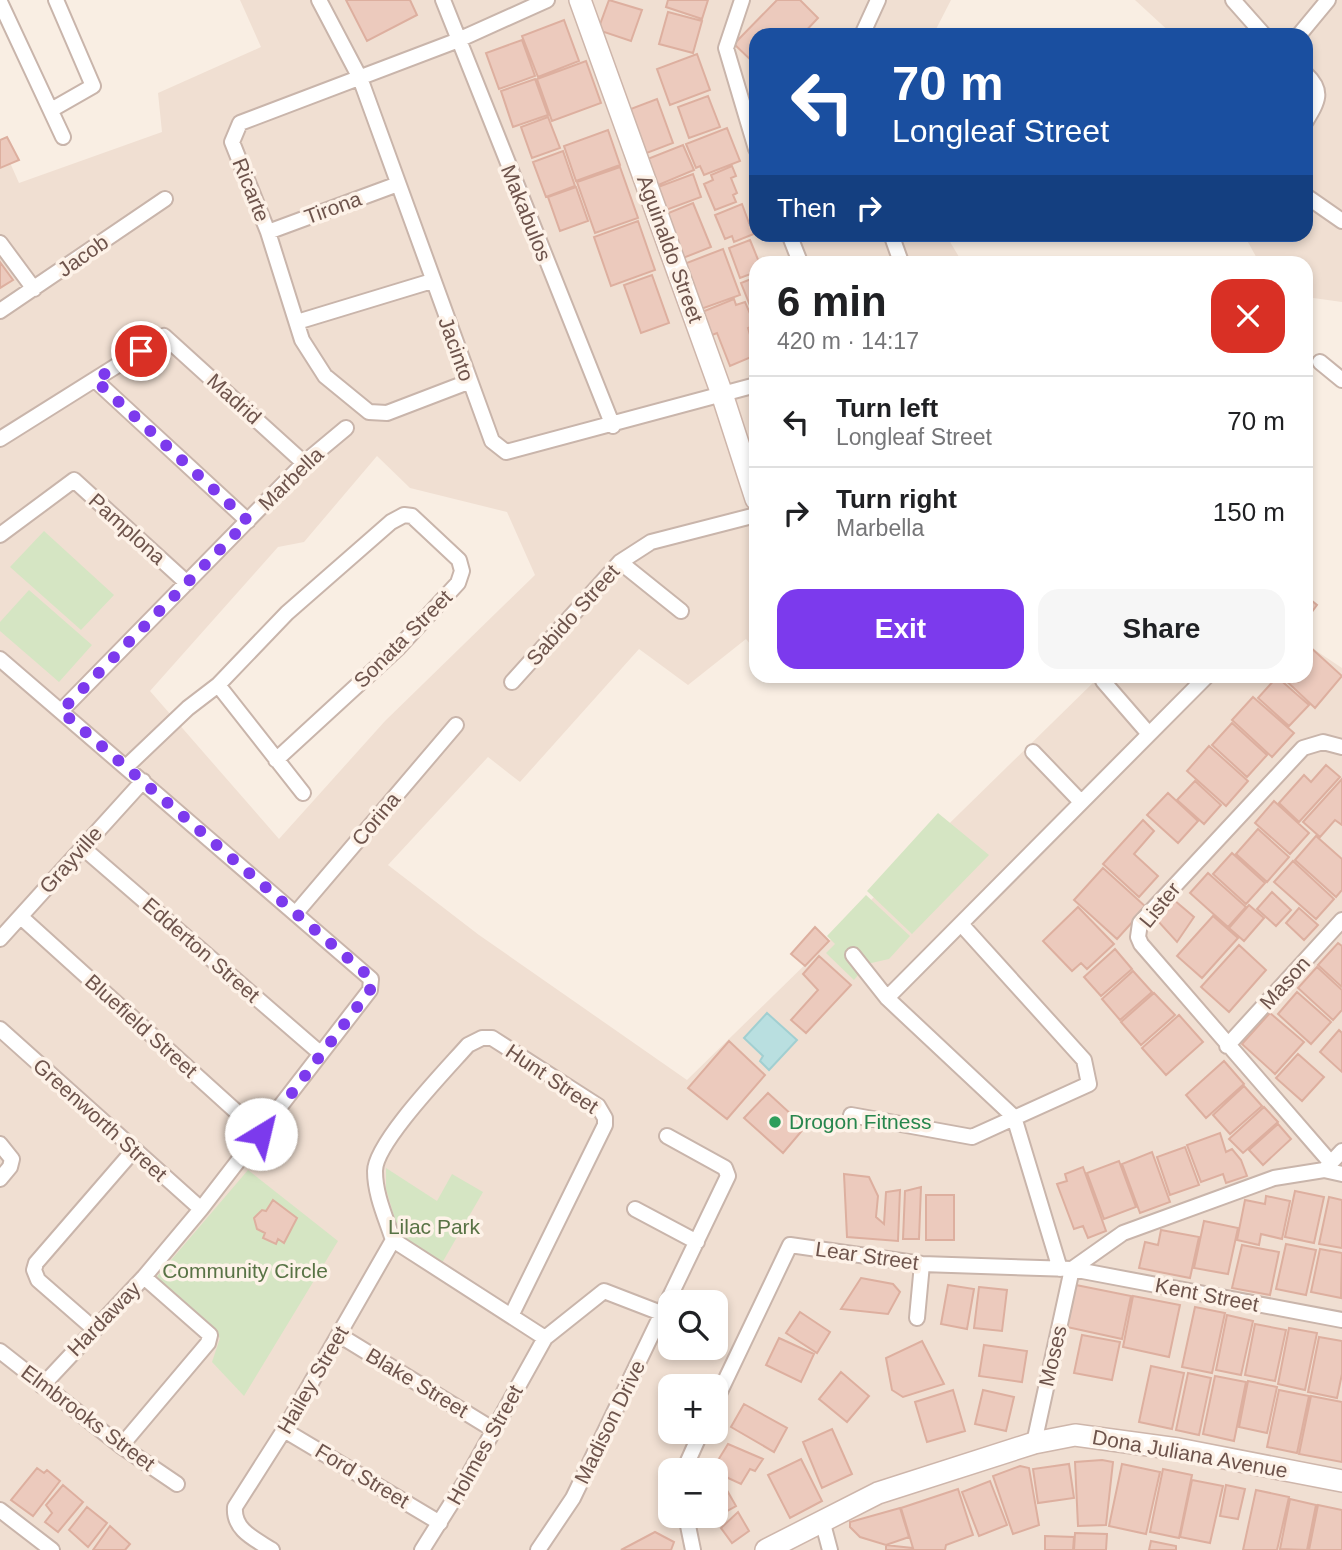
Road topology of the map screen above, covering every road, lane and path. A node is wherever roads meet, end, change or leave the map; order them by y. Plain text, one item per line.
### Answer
1 (56, 0) edge
2 (319, 0) edge
3 (443, 0) edge
4 (547, 0) edge
5 (580, 0) edge
6 (742, 0) edge
7 (878, 0) edge
8 (1233, 0) edge
9 (1328, 0) edge
10 (0, 2) edge
11 (865, 28) edge
12 (1258, 28) edge
13 (1305, 28) edge
14 (456, 41) junction
15 (360, 78) junction
16 (1313, 80) edge
17 (1313, 106) edge
18 (51, 110) junction
19 (749, 115) edge
20 (63, 138) dead end
21 (398, 184) junction
22 (164, 199) dead end
23 (1313, 201) edge
24 (1342, 221) edge
25 (268, 232) junction
26 (0, 243) edge
27 (432, 281) junction
28 (34, 289) junction
29 (0, 311) edge
30 (297, 322) junction
31 (1321, 362) dead end
32 (95, 380) junction
33 (1342, 380) edge
34 (468, 382) junction
35 (749, 387) edge
36 (722, 394) junction
37 (613, 426) junction
38 (346, 428) dead end
39 (0, 439) edge
40 (304, 463) junction
41 (749, 477) edge
42 (749, 517) edge
43 (248, 521) junction
44 (0, 535) edge
45 (620, 562) junction
46 (187, 583) junction
47 (681, 611) dead end
48 (0, 659) edge
49 (512, 682) dead end
50 (1106, 683) edge
51 (1201, 683) edge
52 (218, 685) junction
53 (61, 711) junction
54 (456, 725) dead end
55 (1149, 734) junction
56 (1342, 747) edge
57 (1033, 752) dead end
58 (276, 760) junction
59 (126, 767) junction
60 (143, 781) junction
61 (303, 793) dead end
62 (1081, 802) junction
63 (82, 847) junction
64 (296, 913) junction
65 (21, 917) junction
66 (1342, 920) edge
67 (961, 924) junction
68 (0, 939) edge
69 (853, 955) dead end
70 (887, 998) junction
71 (0, 1029) edge
72 (1227, 1046) junction
73 (320, 1053) junction
74 (851, 1115) dead end
75 (1014, 1118) junction
76 (261, 1134) junction
77 (667, 1136) dead end
78 (0, 1144) edge
79 (133, 1151) junction
80 (1342, 1151) edge
81 (1328, 1167) junction
82 (1342, 1174) edge
83 (0, 1179) edge
84 (201, 1209) junction
85 (635, 1209) dead end
86 (393, 1240) junction
87 (697, 1242) junction
88 (922, 1264) junction
89 (1066, 1269) junction
90 (144, 1277) junction
91 (673, 1290) edge
92 (658, 1312) edge
93 (511, 1316) junction
94 (917, 1318) dead end
95 (658, 1320) edge
96 (1342, 1321) edge
97 (93, 1328) junction
98 (339, 1335) junction
99 (545, 1338) junction
100 (0, 1351) edge
101 (728, 1375) edge
102 (42, 1386) junction
103 (284, 1430) junction
104 (494, 1430) junction
105 (1034, 1443) junction
106 (121, 1446) junction
107 (1342, 1481) edge
108 (177, 1484) dead end
109 (0, 1510) edge
110 (821, 1520) junction
111 (440, 1523) junction
112 (688, 1528) edge
113 (52, 1550) edge
114 (272, 1550) edge
115 (422, 1550) edge
116 (538, 1550) edge
117 (693, 1550) edge
118 (766, 1550) edge
119 (830, 1550) edge

1 - 18 street
2 - 15 street, Jacinto
3 - 14 street, Makabulos
4 - 14 street, Ricarte
5 - 36 street, Aguinaldo Street
6 - 19 street
7 - 11 street
8 - 12 street
9 - 13 street
10 - 18 street
14 - 15 street, Ricarte
14 - 37 street, Makabulos
15 - 21 street, Jacinto
15 - 25 street, Ricarte
16 - 17 street
18 - 20 street
21 - 25 street, Tirona
21 - 27 street, Jacinto
22 - 28 street, Jacob
23 - 24 street
25 - 30 street, Ricarte
26 - 28 street
27 - 30 street
27 - 34 street, Jacinto
28 - 29 street, Jacob
30 - 34 street, Ricarte
31 - 33 street
32 - 39 street
32 - 40 street, Madrid
32 - 43 street
34 - 37 street, Jacinto
35 - 36 street, Jacinto
36 - 37 street, Jacinto
36 - 41 street, Aguinaldo Street
38 - 40 street, Marbella
40 - 43 street, Marbella
42 - 45 street, Sabido Street
43 - 46 street, Marbella
44 - 46 street, Pamplona
45 - 47 street
45 - 49 street, Sabido Street
46 - 53 street, Marbella
48 - 53 street
50 - 55 street
51 - 55 street
52 - 58 street
52 - 58 street, Sonata Street
52 - 59 street, Sonata Street
53 - 59 street
54 - 64 street, Corina
55 - 62 street
56 - 72 street, Lister
57 - 62 street
58 - 61 street
59 - 60 street
60 - 63 street, Grayville
60 - 64 street
62 - 67 street
63 - 65 street, Grayville
63 - 73 street, Edderton Street
64 - 73 street, Hardaway
65 - 68 street, Grayville
65 - 76 street, Bluefield Street
66 - 72 street, Mason
67 - 70 street
67 - 75 street
69 - 70 street
70 - 75 street
71 - 79 street, Greenworth Street
72 - 81 street, Lister
73 - 76 street, Hardaway
74 - 75 street
75 - 89 street
76 - 84 street, Hardaway
77 - 87 street, Madison Drive
78 - 83 street
79 - 84 street, Greenworth Street
79 - 97 street
80 - 81 street
81 - 82 street
81 - 89 street
84 - 90 street, Hardaway
85 - 87 street
86 - 93 street
86 - 93 street, Hunt Street
86 - 98 street, Hailey Street
87 - 91 street, Madison Drive
88 - 89 street, Lear Street
88 - 94 street
88 - 101 street, Lear Street
89 - 96 street, Kent Street
89 - 105 street, Moses
90 - 97 street, Hardaway
90 - 106 street
92 - 99 street
93 - 99 street
95 - 116 street, Madison Drive
97 - 102 street, Hardaway
98 - 103 street, Hailey Street
98 - 104 street, Blake Street
99 - 104 street, Holmes Street
100 - 102 street, Elmbrooks Street
102 - 106 street, Elmbrooks Street
103 - 111 street, Ford Street
103 - 114 street, Hailey Street
104 - 111 street, Holmes Street
105 - 107 street, Dona Juliana Avenue
105 - 110 street, Dona Juliana Avenue
106 - 108 street, Elmbrooks Street
109 - 113 street
110 - 118 street, Dona Juliana Avenue
110 - 119 street
111 - 115 street, Holmes Street
112 - 117 street

